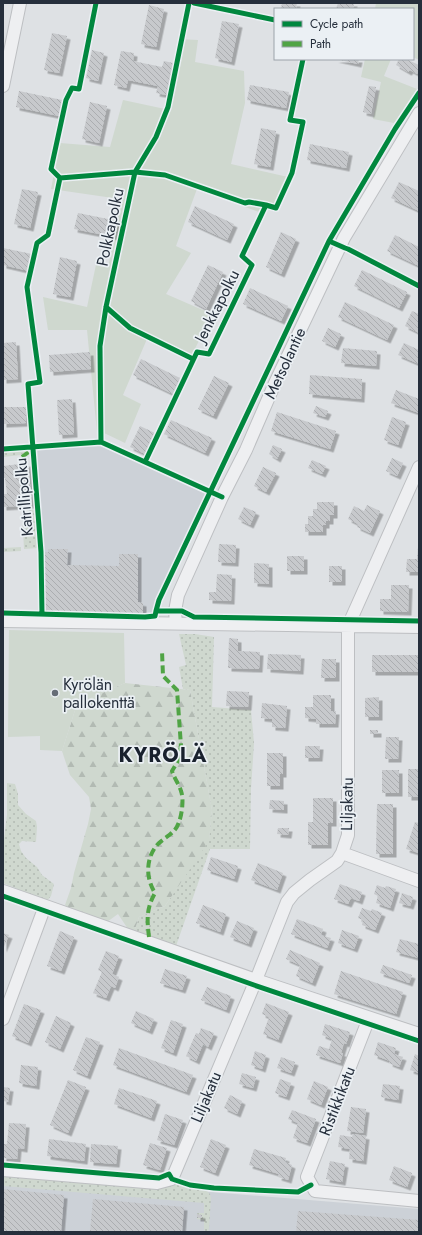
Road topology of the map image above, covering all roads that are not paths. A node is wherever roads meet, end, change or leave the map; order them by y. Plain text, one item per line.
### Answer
1 (20, 3) edge
2 (3, 86) edge
3 (419, 113) edge
4 (419, 467) edge
5 (3, 621) edge
6 (176, 624) junction
7 (348, 626) junction
8 (419, 627) edge
9 (342, 854) junction
10 (419, 881) edge
11 (3, 891) edge
12 (45, 906) junction
13 (256, 980) junction
14 (369, 1018) junction
15 (3, 1019) edge
16 (419, 1034) edge
17 (3, 1170) edge
18 (419, 1201) edge

1 - 2 street
3 - 6 street, Metsolantie
4 - 7 street, Liljakatu
5 - 6 street
6 - 7 street
7 - 8 street
7 - 9 street, Liljakatu
9 - 10 street
9 - 13 street, Liljakatu
11 - 12 street
12 - 13 street
12 - 15 street
13 - 14 street
13 - 17 street, Liljakatu
14 - 16 street
14 - 18 street, Ristikkikatu

